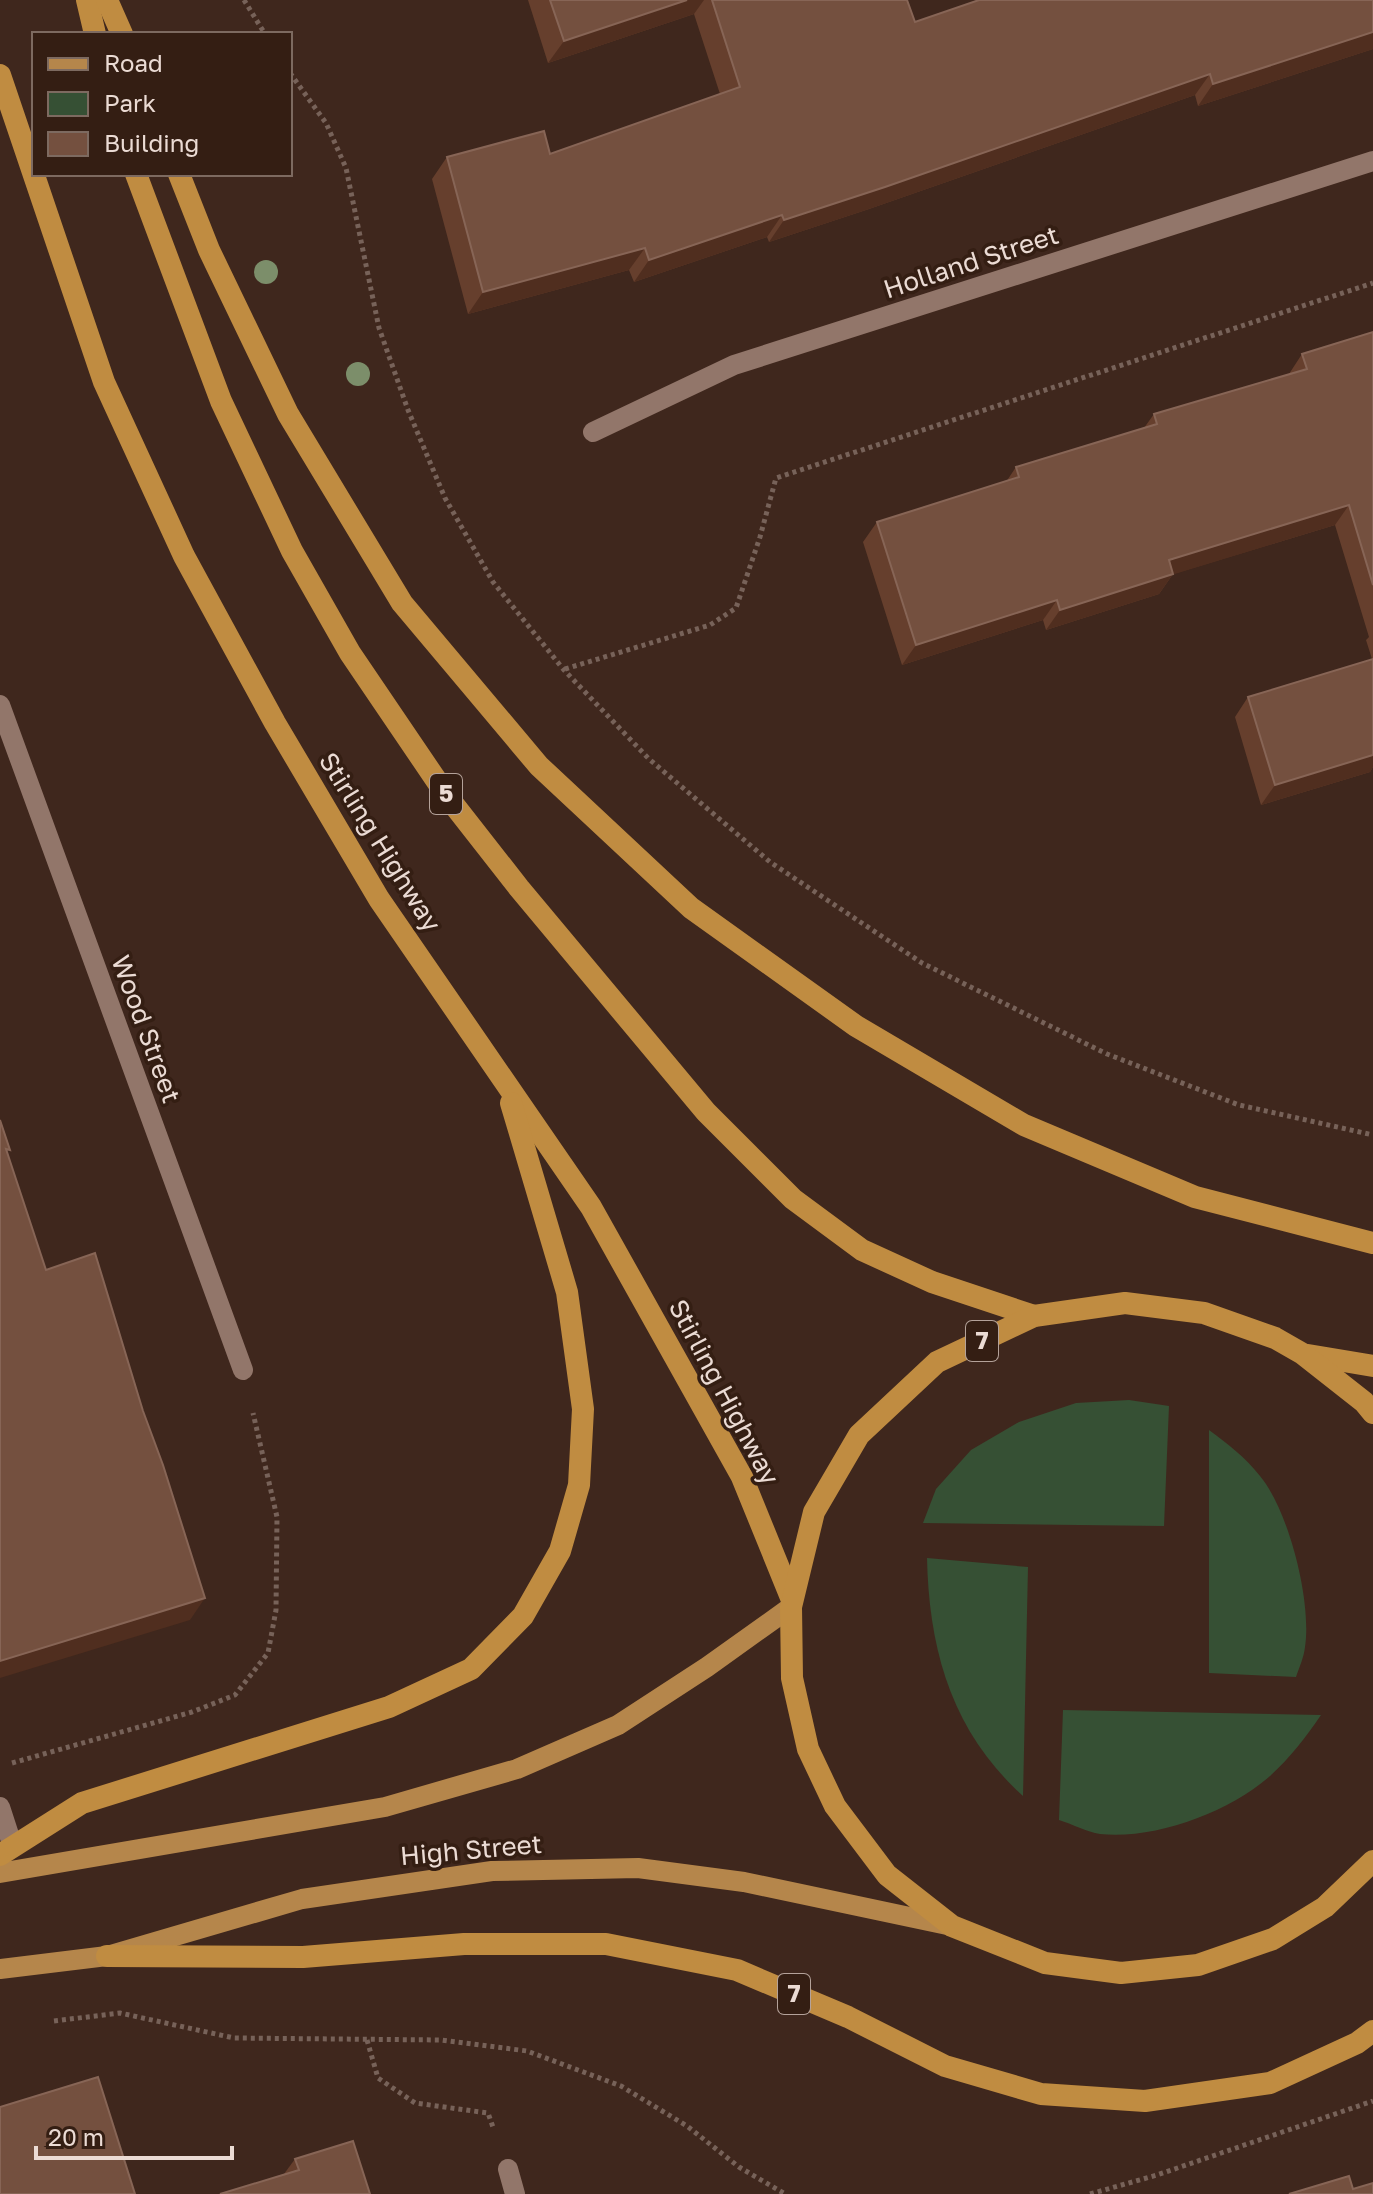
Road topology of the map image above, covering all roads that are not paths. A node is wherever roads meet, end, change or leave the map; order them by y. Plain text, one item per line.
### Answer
1 (87, 0) edge
2 (107, 0) edge
3 (95, 32) edge
4 (121, 32) edge
5 (0, 75) edge
6 (1373, 161) edge
7 (32, 169) edge
8 (34, 176) edge
9 (137, 176) edge
10 (180, 176) edge
11 (593, 432) dead end
12 (0, 705) edge
13 (505, 1082) junction
14 (1373, 1243) edge
15 (1034, 1316) junction
16 (1303, 1354) junction
17 (1373, 1366) edge
18 (243, 1370) road end
19 (1373, 1413) edge
20 (792, 1603) junction
21 (0, 1807) edge
22 (7, 1851) edge
23 (1373, 1861) edge
24 (0, 1873) edge
25 (952, 1926) junction
26 (107, 1956) junction
27 (0, 1969) edge
28 (1373, 2031) edge
29 (508, 2169) road end
30 (515, 2194) edge

1 - 3 highway
2 - 4 highway
5 - 7 highway, Stirling Highway
6 - 11 street, Holland Street
8 - 13 highway, Stirling Highway
9 - 15 highway, 5
10 - 14 highway
12 - 18 street, Wood Street
13 - 20 highway, Stirling Highway
13 - 22 highway
15 - 16 highway, 7
15 - 20 highway, 7
16 - 17 highway, 7
16 - 19 highway
20 - 24 main road, High Street
20 - 25 highway
21 - 22 street
23 - 25 highway
25 - 26 main road, High Street / 7
26 - 27 main road, High Street / 7
26 - 28 highway, 7
29 - 30 street

